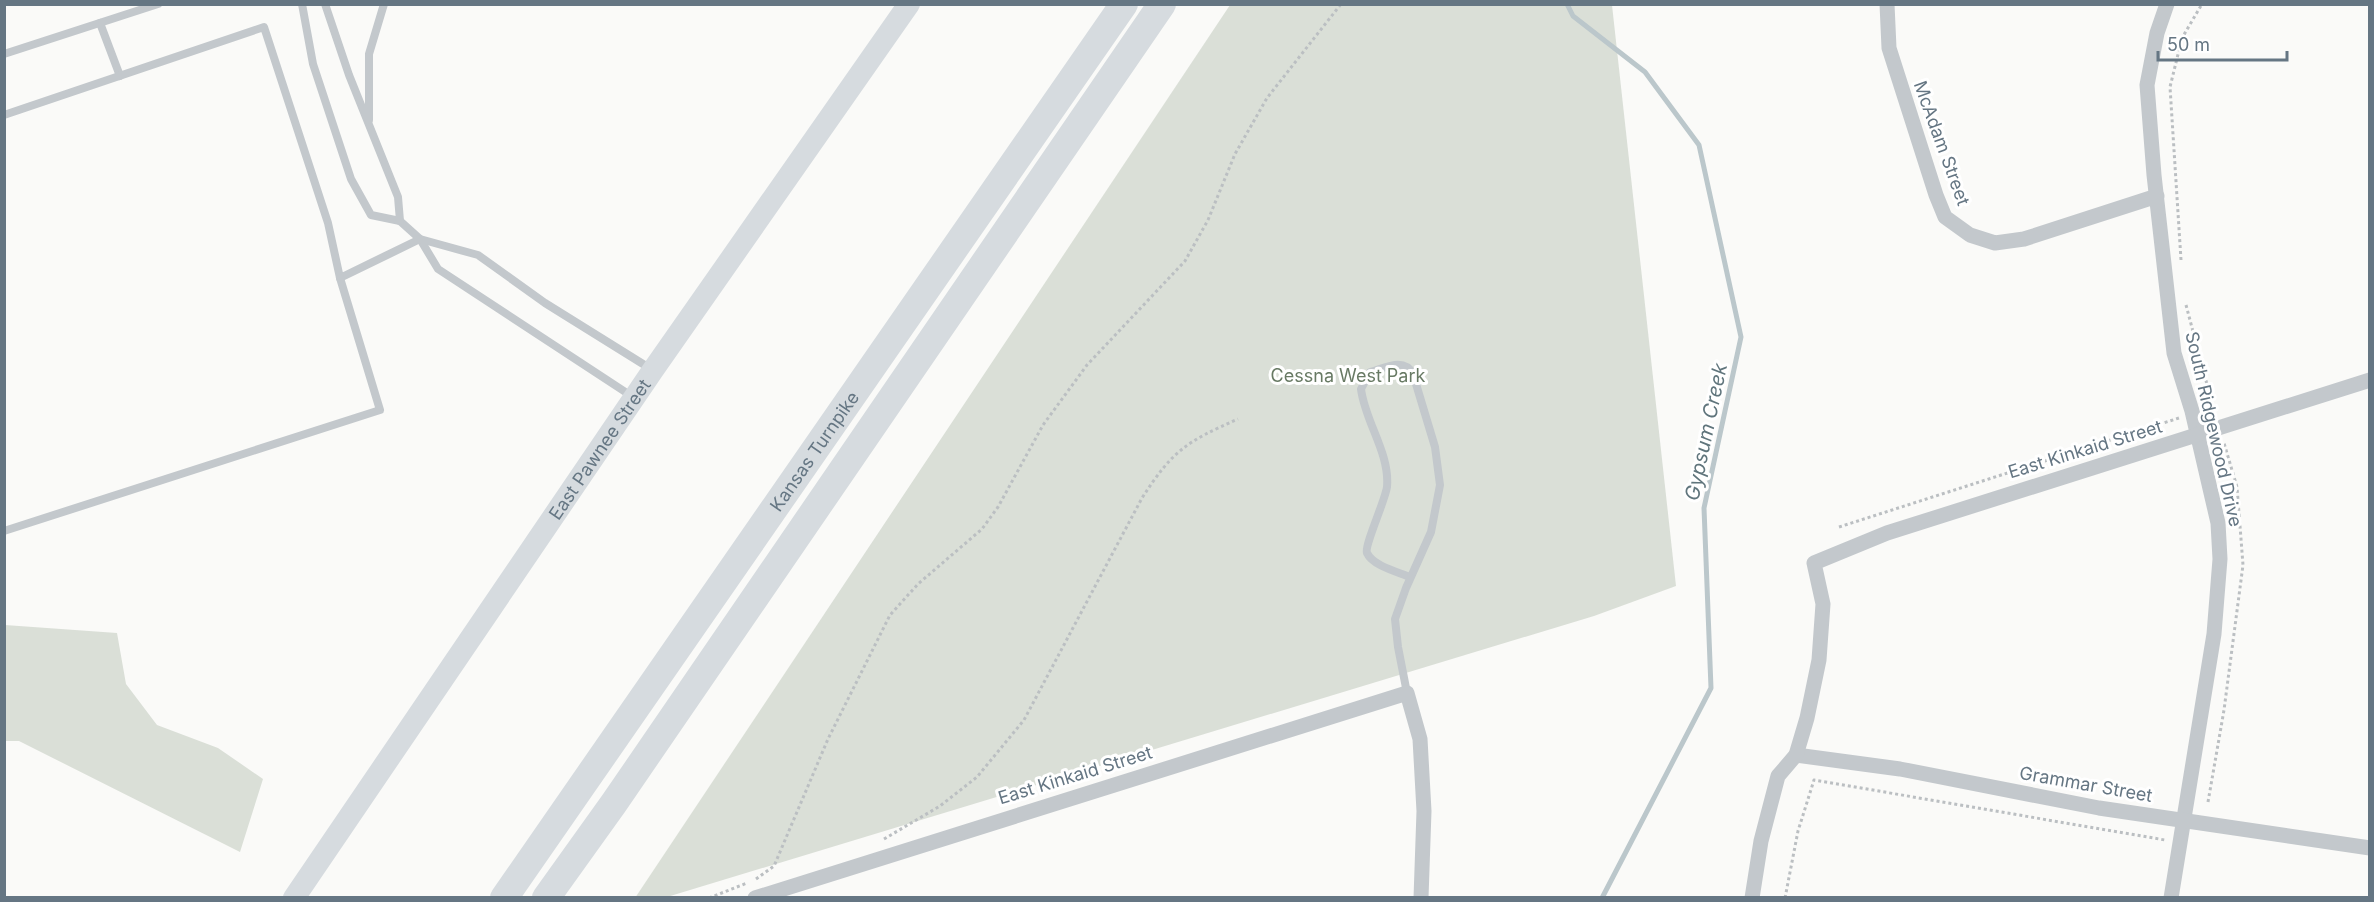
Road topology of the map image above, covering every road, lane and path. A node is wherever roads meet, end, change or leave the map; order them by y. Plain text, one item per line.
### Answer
1 (158, 4) edge
2 (302, 4) edge
3 (325, 4) edge
4 (384, 4) edge
5 (909, 4) edge
6 (1124, 4) edge
7 (1162, 4) edge
8 (1341, 4) edge
9 (1887, 4) edge
10 (2167, 4) edge
11 (2202, 4) edge
12 (100, 23) junction
13 (4, 54) edge
14 (120, 76) junction
15 (4, 115) edge
16 (369, 124) junction
17 (2157, 196) junction
18 (400, 221) junction
19 (420, 239) junction
20 (2182, 269) dead end
21 (340, 278) junction
22 (2186, 304) dead end
23 (653, 370) junction
24 (2370, 380) edge
25 (634, 398) junction
26 (2193, 413) junction
27 (1238, 419) dead end
28 (2198, 435) junction
29 (1839, 527) dead end
30 (4, 531) edge
31 (1410, 578) junction
32 (1407, 693) junction
33 (1796, 755) junction
34 (2182, 820) junction
35 (882, 840) dead end
36 (2165, 840) dead end
37 (2370, 848) edge
38 (763, 881) dead end
39 (294, 897) edge
40 (504, 897) edge
41 (546, 897) edge
42 (709, 897) edge
43 (755, 897) edge
44 (1421, 897) edge
45 (1752, 897) edge
46 (1785, 897) edge
47 (2171, 897) edge

1 - 12 lane
2 - 18 lane
3 - 16 lane
4 - 16 lane
5 - 23 main road, East Pawnee Street
6 - 40 highway, Kansas Turnpike
7 - 41 highway, Kansas Turnpike
8 - 42 path
9 - 17 street, McAdam Street
10 - 17 street, South Ridgewood Drive
11 - 20 path
12 - 13 lane
12 - 14 lane
14 - 15 lane
14 - 21 lane
16 - 18 lane
17 - 26 street, South Ridgewood Drive
18 - 19 lane
19 - 21 lane
19 - 23 lane
19 - 25 lane
21 - 30 lane
22 - 26 path
23 - 25 main road, East Pawnee Street
24 - 28 street, East Kinkaid Street
25 - 39 main road, East Pawnee Street
26 - 28 street, South Ridgewood Drive
26 - 29 path
27 - 35 path
28 - 33 street, East Kinkaid Street
28 - 34 street, South Ridgewood Drive
31 - 31 lane
31 - 32 lane
32 - 43 street, East Kinkaid Street
32 - 44 street
33 - 34 street, Grammar Street
33 - 45 street
34 - 37 street, Grammar Street
34 - 47 street, South Ridgewood Drive
36 - 46 path
38 - 42 path

